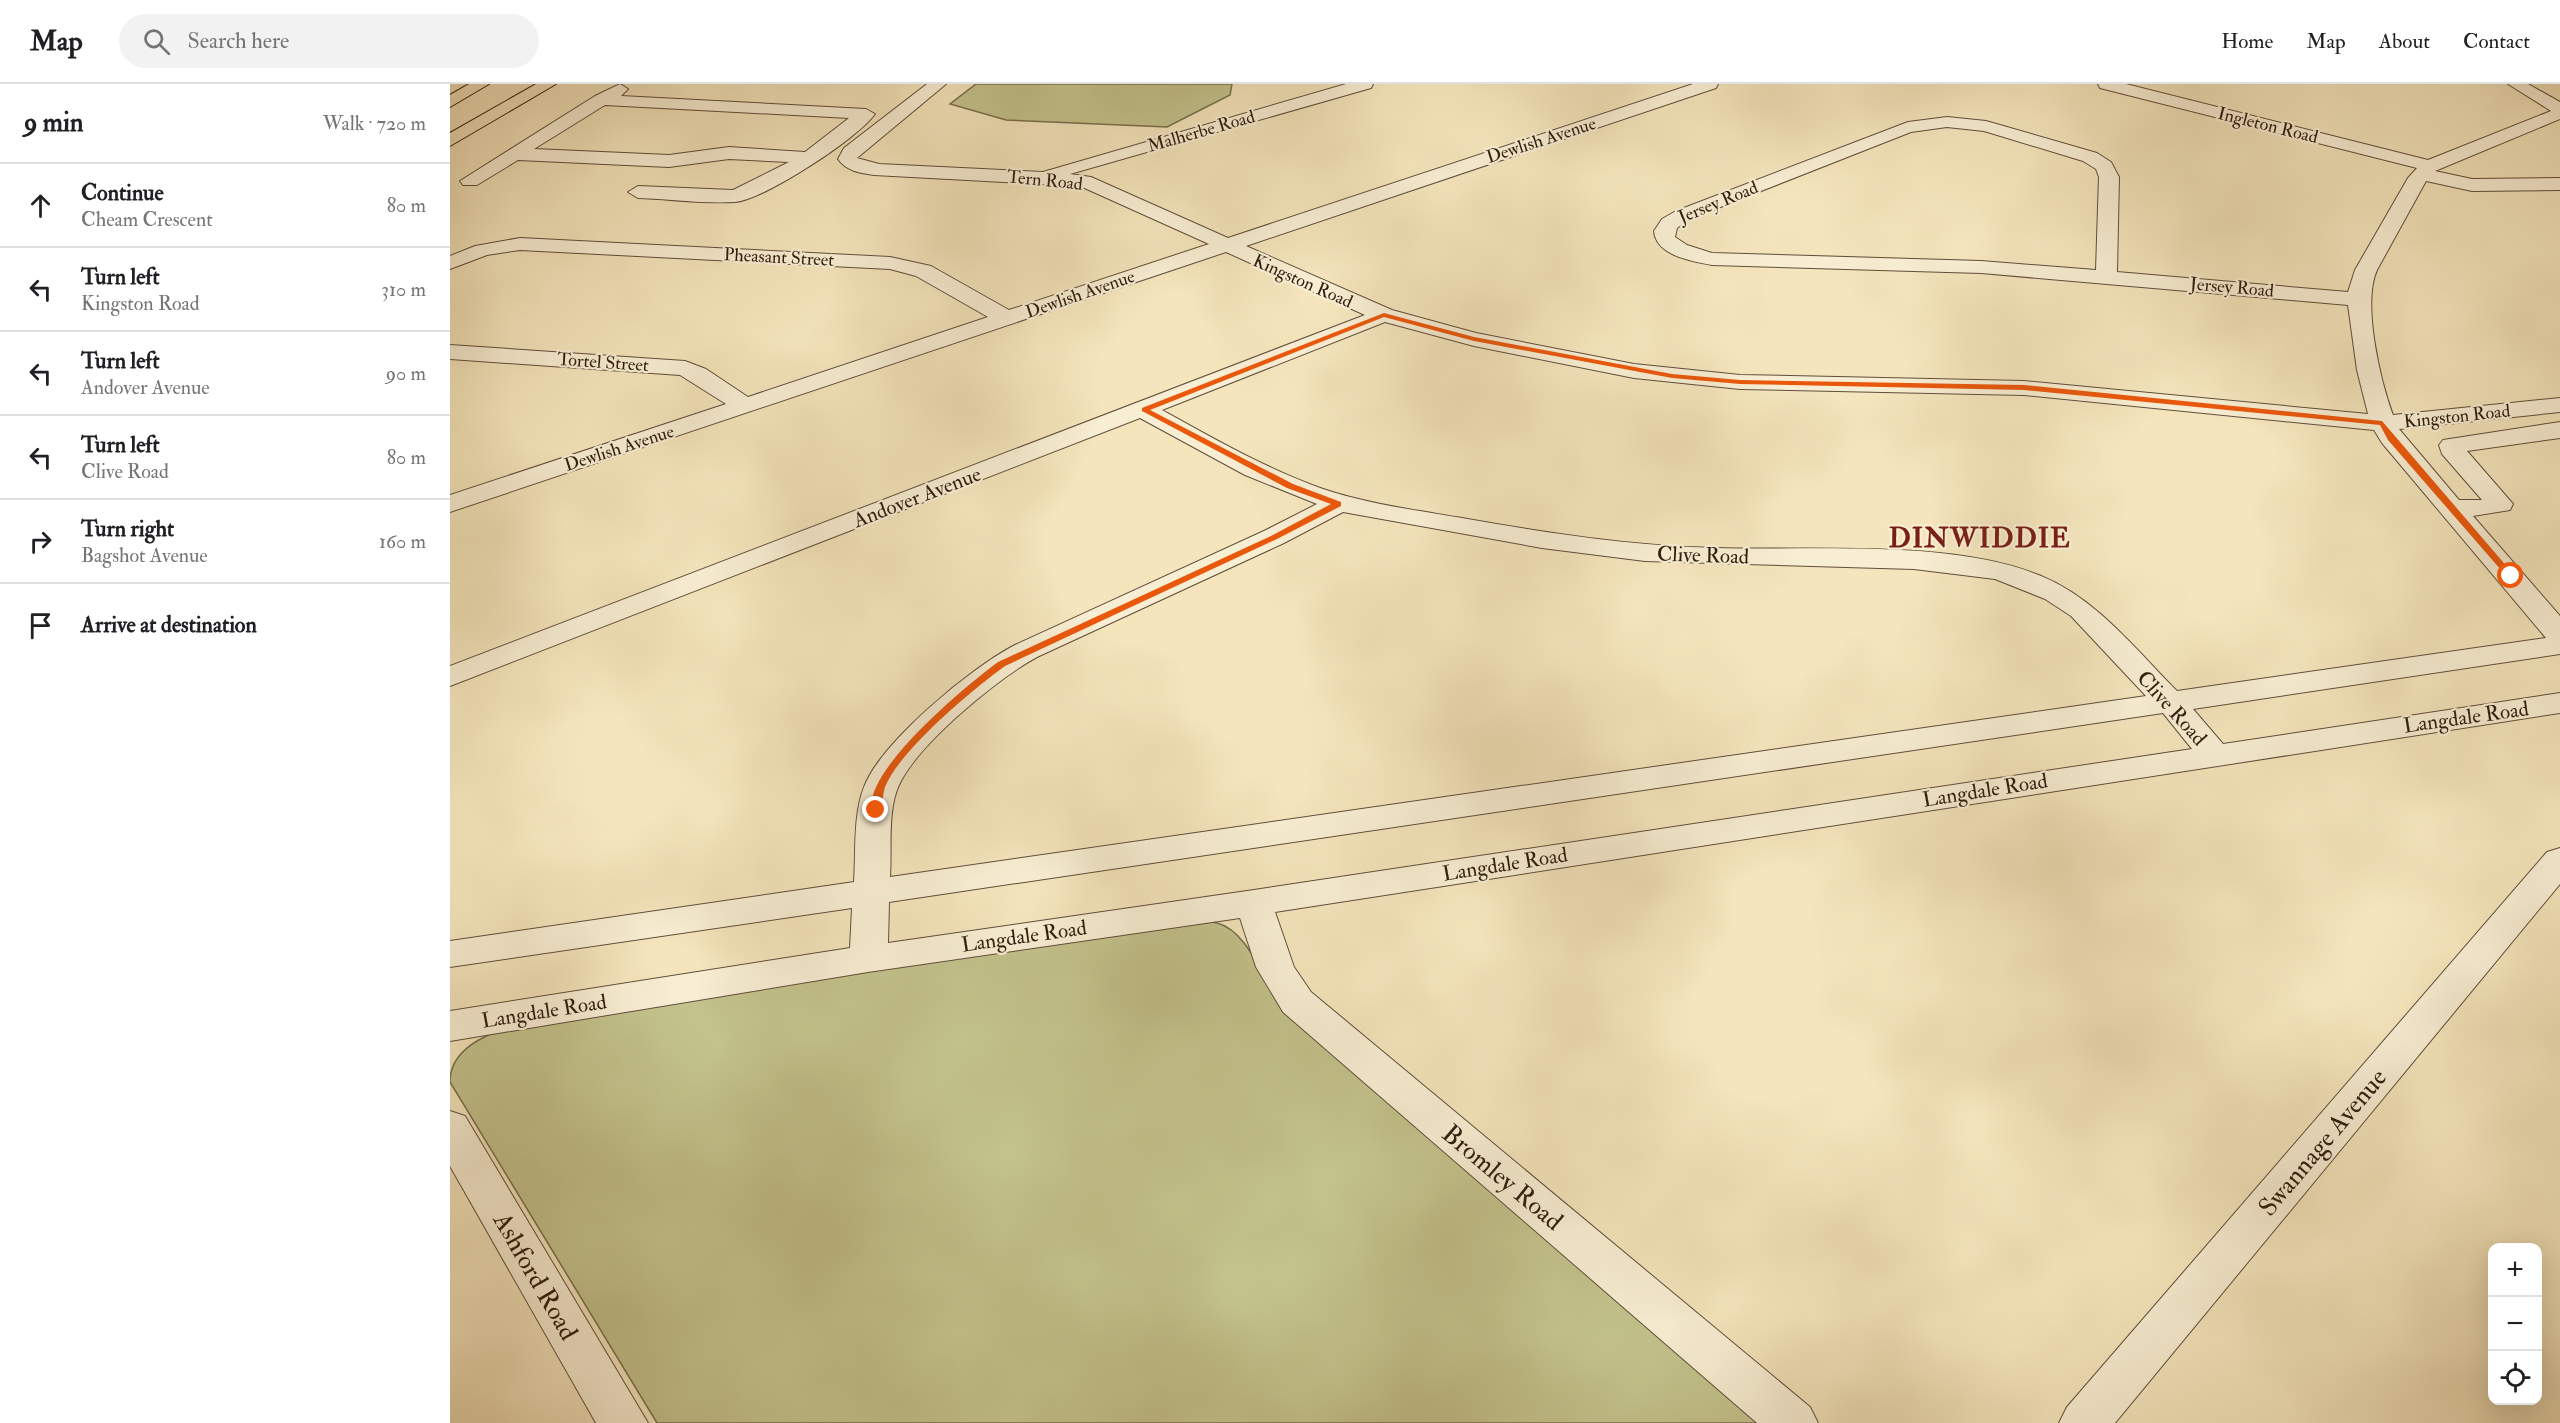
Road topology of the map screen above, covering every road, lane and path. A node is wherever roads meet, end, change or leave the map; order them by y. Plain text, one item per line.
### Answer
1 (548, 84) edge
2 (559, 84) edge
3 (938, 84) edge
4 (1365, 84) edge
5 (1667, 84) edge
6 (1710, 84) edge
7 (2106, 84) edge
8 (2516, 84) edge
9 (627, 85) edge
10 (488, 87) edge
11 (601, 100) junction
12 (450, 102) edge
13 (2560, 109) edge
14 (866, 114) junction
15 (2560, 114) edge
16 (450, 115) edge
17 (899, 115) junction
18 (1561, 127) junction
19 (468, 130) junction
20 (450, 141) edge
21 (516, 154) junction
22 (809, 158) junction
23 (2426, 170) junction
24 (1038, 177) junction
25 (470, 181) dead end
26 (2560, 184) edge
27 (638, 192) dead end
28 (1323, 197) junction
29 (1344, 206) junction
30 (1213, 241) junction
31 (450, 263) edge
32 (2106, 276) junction
33 (2358, 299) junction
34 (985, 307) junction
35 (1384, 315) junction
36 (1008, 319) junction
37 (450, 352) edge
38 (726, 391) junction
39 (2560, 405) edge
40 (746, 406) junction
41 (1144, 410) junction
42 (2382, 423) junction
43 (2560, 430) edge
44 (450, 482) edge
45 (450, 504) edge
46 (1338, 504) junction
47 (2452, 508) junction
48 (2560, 635) edge
49 (2560, 645) edge
50 (450, 677) edge
51 (2171, 703) junction
52 (2560, 703) edge
53 (2214, 754) junction
54 (2560, 860) edge
55 (872, 893) junction
56 (1254, 903) junction
57 (450, 954) edge
58 (868, 959) junction
59 (450, 1026) edge
60 (450, 1128) edge
61 (623, 1423) edge
62 (1793, 1423) edge
63 (2084, 1423) edge

1 - 19 highway
2 - 19 highway
3 - 17 street
4 - 24 street, Malherbe Road
5 - 18 street, Dewlish Avenue
6 - 18 street, Dewlish Avenue
7 - 23 street, Ingleton Road
8 - 13 street
9 - 11 street
10 - 12 highway
10 - 16 highway
11 - 14 street
11 - 21 street
14 - 17 street
14 - 22 street
15 - 23 street
17 - 24 street, Tern Road
18 - 28 street, Dewlish Avenue
18 - 29 street, Dewlish Avenue
19 - 20 highway
21 - 22 street
21 - 25 street
22 - 27 street
23 - 26 street, Ingleton Road
23 - 33 street
24 - 30 street, Tern Road
28 - 29 street
28 - 30 street, Dewlish Avenue
29 - 30 street, Dewlish Avenue
30 - 34 street, Dewlish Avenue
30 - 35 street, Kingston Road
30 - 36 street, Dewlish Avenue
31 - 34 street, Pheasant Street
32 - 32 street, Jersey Road
32 - 33 street, Jersey Road
33 - 42 street
34 - 36 street, Pheasant Street
34 - 38 street, Dewlish Avenue
35 - 41 street, Andover Avenue
35 - 42 street, Kingston Road
36 - 40 street, Dewlish Avenue
37 - 38 street, Tortel Street
38 - 40 street, Tortel Street
38 - 44 street, Dewlish Avenue
39 - 42 street, Kingston Road
40 - 45 street, Dewlish Avenue
41 - 46 street, Clive Road
41 - 50 street, Andover Avenue
42 - 47 street
43 - 47 street
46 - 51 street, Clive Road
46 - 55 street
47 - 48 street
49 - 51 street
51 - 53 street, Clive Road
51 - 55 street
52 - 53 street, Langdale Road
53 - 56 street, Langdale Road
54 - 63 street, Swannage Avenue
55 - 57 street
55 - 58 street
56 - 58 street, Langdale Road
56 - 62 street, Bromley Road
58 - 59 street, Langdale Road
60 - 61 street, Ashford Road

